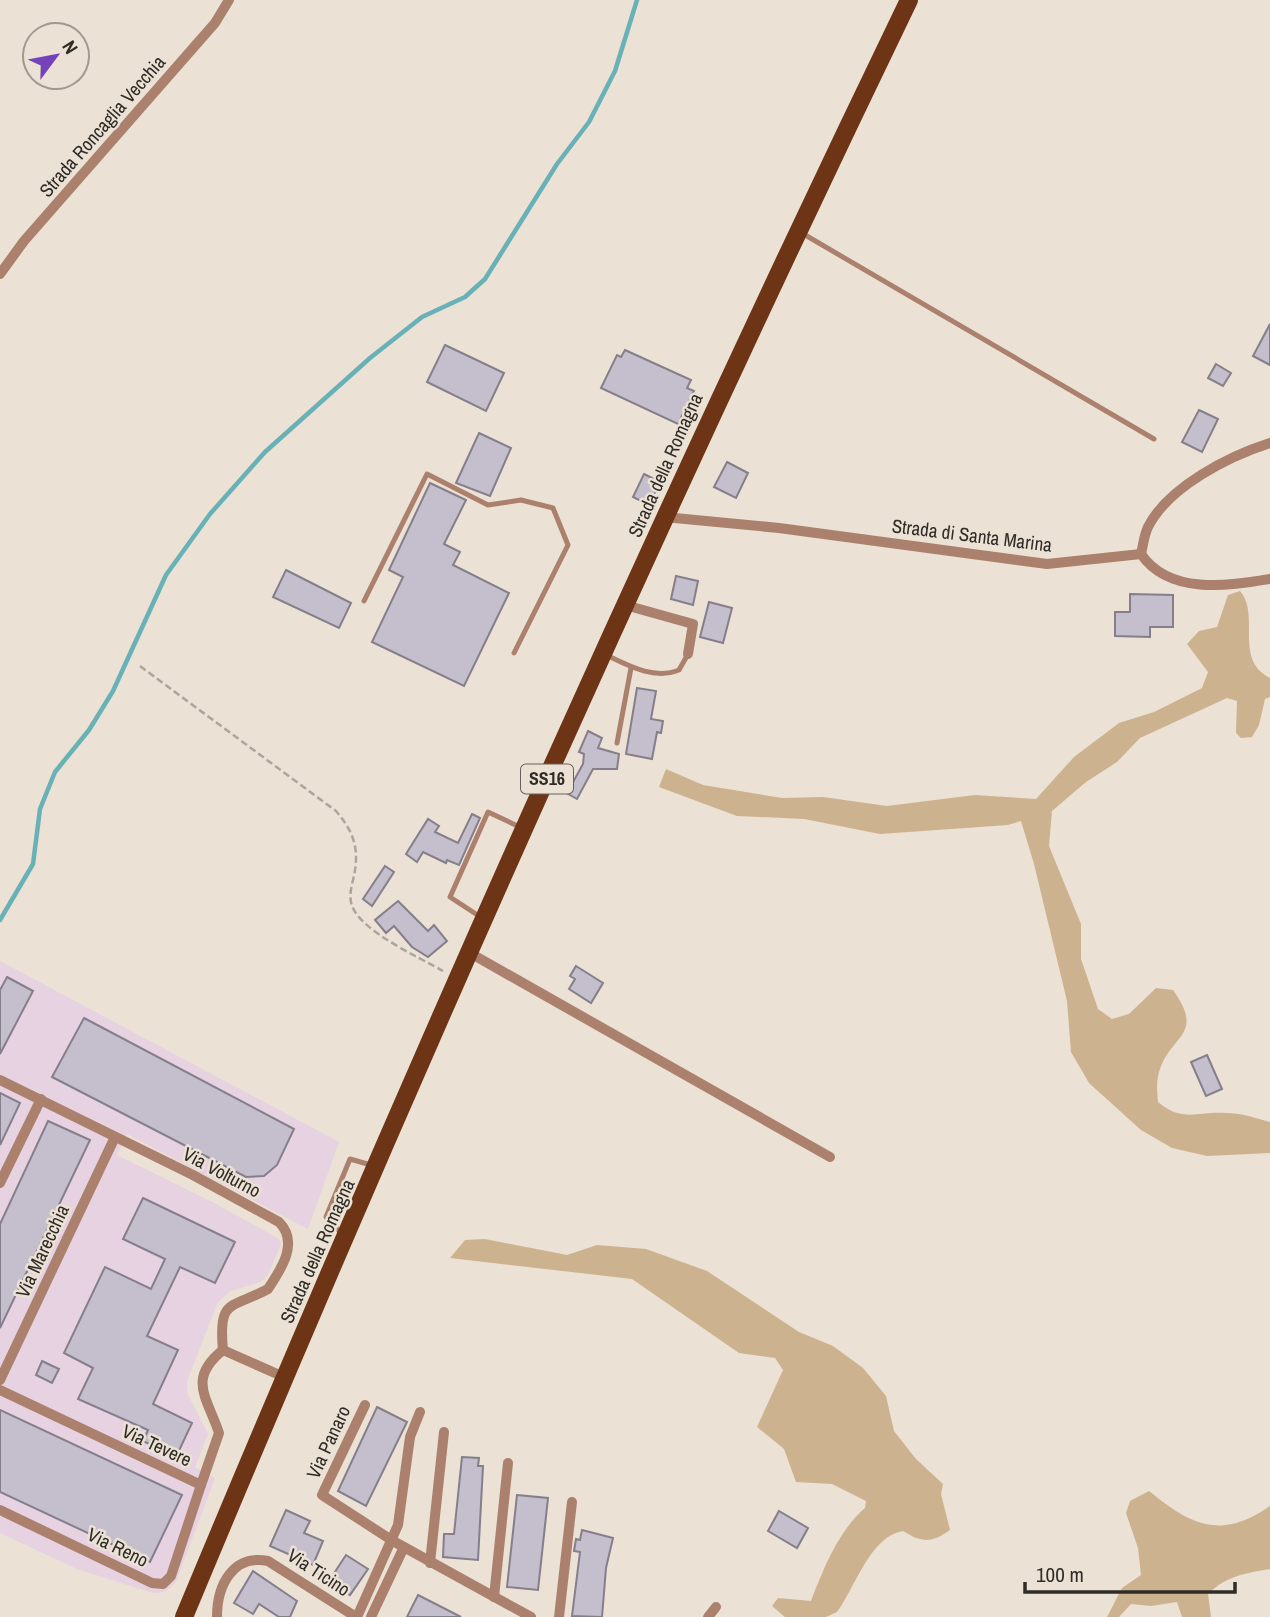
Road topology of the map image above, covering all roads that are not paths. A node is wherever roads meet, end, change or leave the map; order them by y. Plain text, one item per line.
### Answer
1 (229, 0) edge
2 (909, 0) edge
3 (798, 231) junction
4 (0, 274) edge
5 (1154, 439) dead end
6 (1270, 443) edge
7 (664, 517) junction
8 (1141, 554) junction
9 (1270, 579) edge
10 (364, 601) dead end
11 (625, 605) junction
12 (514, 653) dead end
13 (603, 653) junction
14 (688, 654) joint
15 (631, 668) junction
16 (617, 743) dead end
17 (525, 829) junction
18 (485, 920) junction
19 (470, 953) junction
20 (0, 1080) edge
21 (41, 1100) junction
22 (115, 1137) junction
23 (830, 1157) dead end
24 (377, 1167) junction
25 (0, 1183) edge
26 (345, 1237) junction
27 (223, 1350) junction
28 (284, 1377) junction
29 (0, 1380) edge
30 (0, 1390) edge
31 (365, 1405) dead end
32 (420, 1412) dead end
33 (444, 1432) dead end
34 (508, 1463) dead end
35 (201, 1485) junction
36 (572, 1502) dead end
37 (0, 1510) edge
38 (393, 1541) junction
39 (404, 1547) junction
40 (430, 1563) junction
41 (205, 1567) junction
42 (494, 1597) junction
43 (716, 1607) dead end
44 (184, 1617) edge
45 (192, 1617) edge
46 (217, 1617) edge
47 (356, 1617) edge
48 (371, 1617) edge
49 (531, 1617) edge
50 (559, 1617) edge
51 (708, 1617) edge

1 - 4 street, Strada Roncaglia Vecchia
2 - 3 main road, Strada della Romagna / SS16
3 - 5 lane
3 - 7 main road, Strada della Romagna / SS16
6 - 8 street
7 - 8 street, Strada di Santa Marina
7 - 11 main road, Strada della Romagna / SS16
8 - 9 street
10 - 12 lane
11 - 13 main road, Strada della Romagna / SS16
11 - 14 street
13 - 15 lane
13 - 17 main road, Strada della Romagna / SS16
14 - 15 lane
15 - 16 lane
17 - 18 main road, Strada della Romagna / SS16
17 - 18 lane
18 - 19 main road, Strada della Romagna / SS16
19 - 23 street
19 - 24 main road, Strada della Romagna / SS16
20 - 21 street, Via Volturno
21 - 22 street, Via Volturno
21 - 25 street
22 - 27 street, Via Volturno
22 - 29 street, Via Marecchia
24 - 26 main road, Strada della Romagna / SS16
24 - 26 lane
26 - 28 main road, Strada della Romagna / SS16
27 - 28 street
27 - 35 street, Via Tevere
28 - 41 main road, Strada della Romagna / SS16
30 - 35 street, Via Tevere
31 - 38 street, Via Panaro
32 - 38 street
33 - 40 street
34 - 42 street
35 - 37 street, Via Reno
36 - 50 street
38 - 39 street, Via Panaro
38 - 47 street
39 - 40 street, Via Panaro
39 - 48 street
40 - 42 street, Via Panaro
41 - 44 main road, Strada della Romagna / SS16
41 - 45 main road, Strada della Romagna / SS16
42 - 49 street, Via Panaro
43 - 51 street
46 - 47 street, Via Ticino

